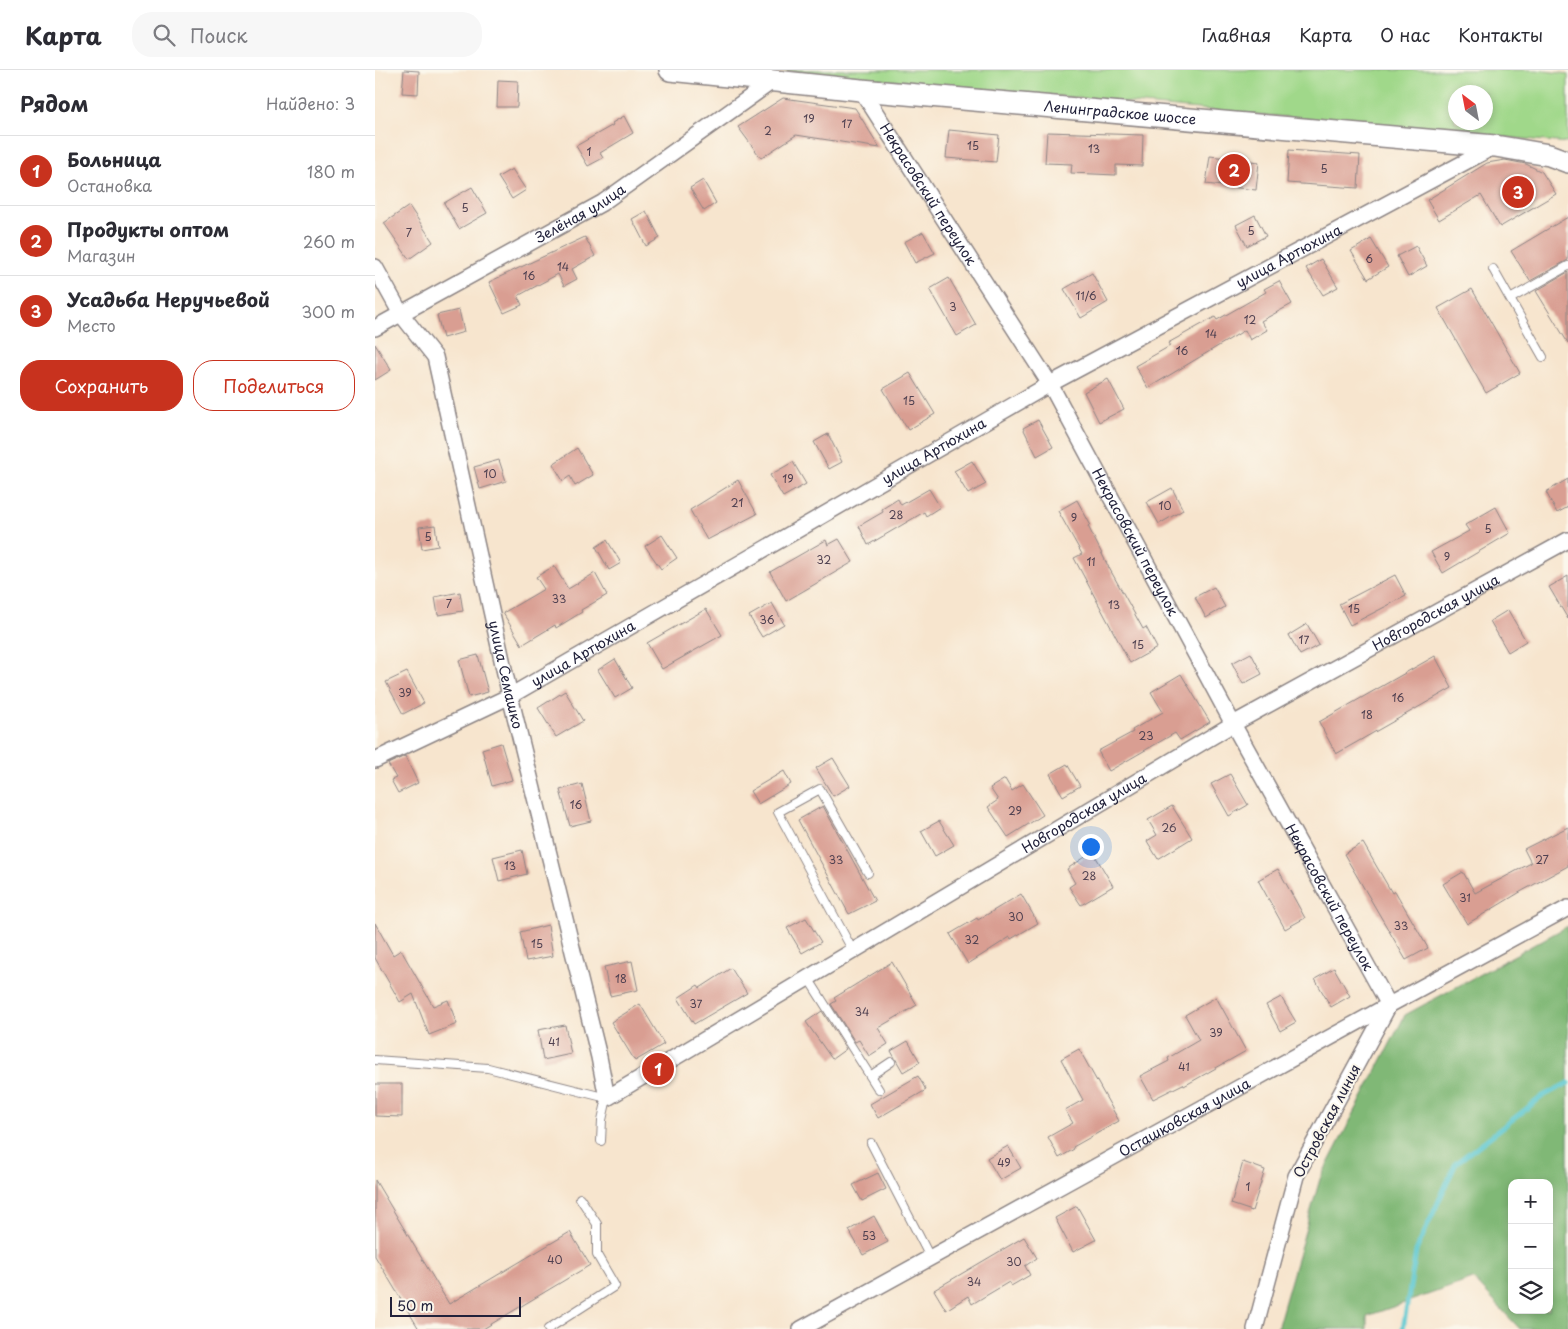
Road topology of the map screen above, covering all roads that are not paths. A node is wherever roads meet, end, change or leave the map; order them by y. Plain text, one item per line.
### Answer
1 (670, 70) edge
2 (774, 80) junction
3 (861, 90) junction
4 (1495, 146) junction
5 (1568, 162) edge
6 (1568, 266) edge
7 (375, 267) edge
8 (1493, 269) dead end
9 (1510, 299) junction
10 (401, 314) junction
11 (375, 328) edge
12 (1543, 357) dead end
13 (1050, 384) junction
14 (1568, 540) edge
15 (510, 696) junction
16 (1233, 724) junction
17 (375, 760) edge
18 (868, 873) dead end
19 (1568, 908) edge
20 (853, 951) junction
21 (808, 978) junction
22 (1389, 1004) junction
23 (375, 1060) edge
24 (891, 1062) dead end
25 (870, 1076) junction
26 (879, 1090) dead end
27 (607, 1098) junction
28 (601, 1141) dead end
29 (871, 1143) dead end
30 (580, 1198) dead end
31 (930, 1257) junction
32 (547, 1329) edge
33 (801, 1329) edge
34 (1255, 1329) edge

1 - 2 street, Ленинградское шоссе
2 - 3 street, Ленинградское шоссе
2 - 10 street, Зелёная улица
3 - 4 street, Ленинградское шоссе
3 - 13 street, Некрасовский переулок
4 - 5 street, Ленинградское шоссе
4 - 13 street, улица Артюхина
6 - 9 lane
7 - 10 street, улица Семашко
8 - 9 lane
9 - 12 lane
10 - 11 street, Зелёная улица
10 - 15 street, улица Семашко
13 - 15 street, улица Артюхина
13 - 16 street, Некрасовский переулок
14 - 16 street, Новгородская улица
15 - 17 street, улица Артюхина
15 - 27 street, улица Семашко
16 - 20 street, Новгородская улица
16 - 22 street, Некрасовский переулок
18 - 20 lane
19 - 22 street, Осташковская улица
20 - 21 street, Новгородская улица
21 - 25 lane
21 - 27 street, Новгородская улица
22 - 31 street, Осташковская улица
22 - 34 street, Островская линия
23 - 27 lane
24 - 25 lane
25 - 26 lane
27 - 28 lane
29 - 31 lane
30 - 32 lane
31 - 33 street, Осташковская улица

